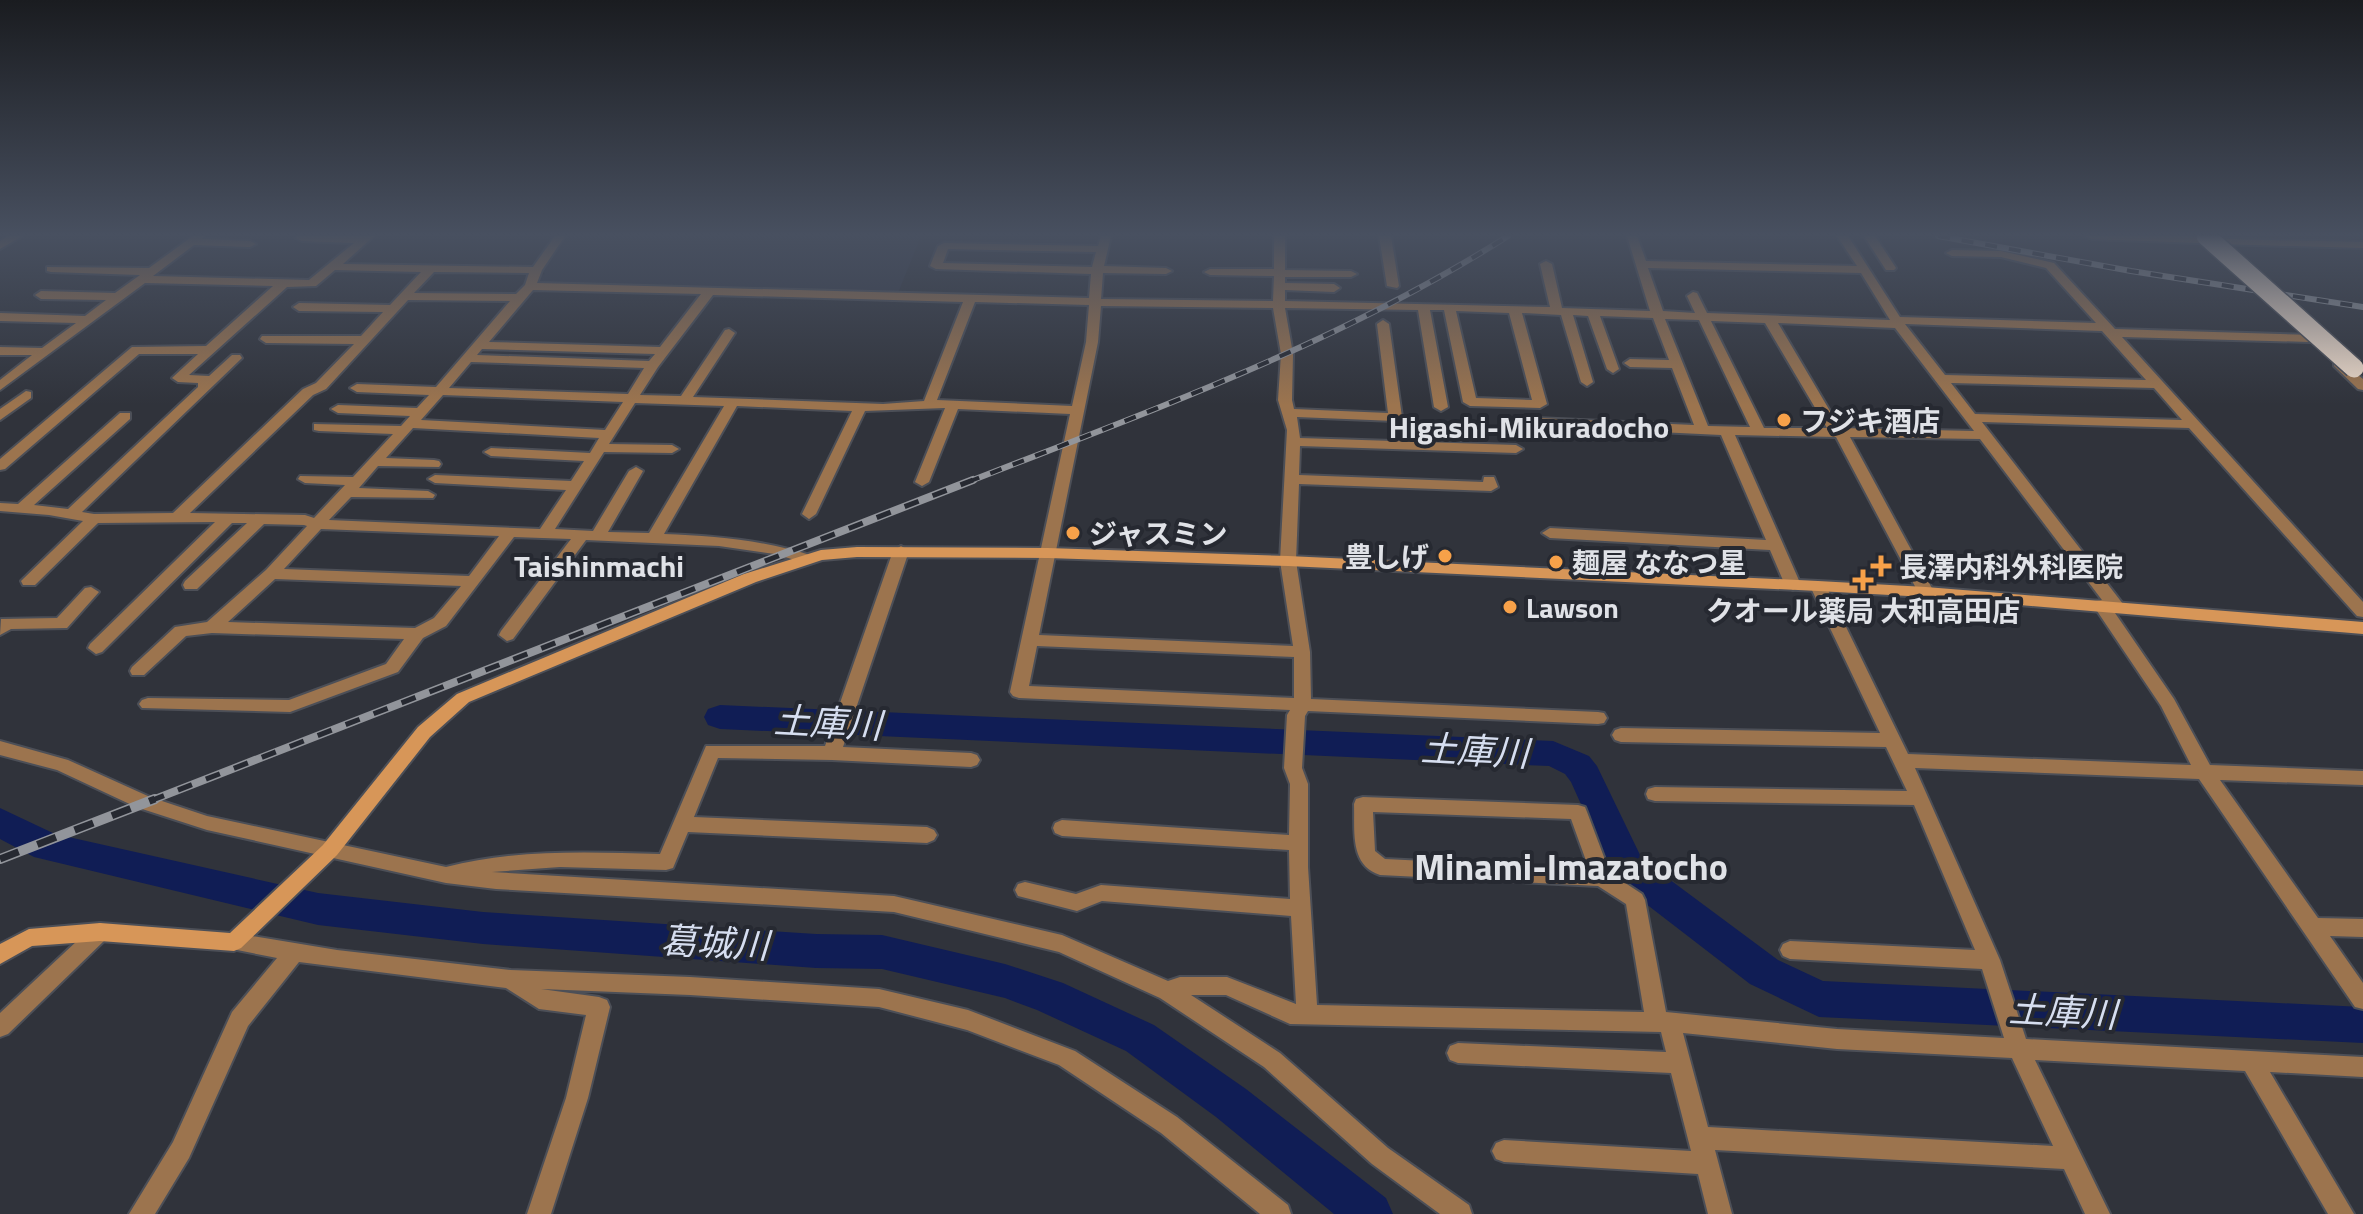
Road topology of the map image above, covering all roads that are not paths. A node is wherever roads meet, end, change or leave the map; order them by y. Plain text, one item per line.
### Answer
1 (125, 293) edge
2 (273, 293) edge
3 (407, 293) edge
4 (524, 293) edge
5 (709, 293) edge
6 (787, 293) edge
7 (1095, 293) edge
8 (1278, 293) edge
9 (1555, 293) edge
10 (1650, 293) edge
11 (1878, 293) edge
12 (2074, 293) edge
13 (2268, 293) edge
14 (41, 295) dead end
15 (404, 296) junction
16 (1693, 296) dead end
17 (120, 297) junction
18 (520, 298) junction
19 (970, 299) junction
20 (1094, 302) junction
21 (1278, 304) junction
22 (1423, 306) junction
23 (299, 307) dead end
24 (1449, 307) junction
25 (393, 309) junction
26 (1515, 311) junction
27 (1561, 312) junction
28 (1593, 313) junction
29 (1658, 316) junction
30 (0, 317) edge
31 (1702, 317) junction
32 (88, 320) junction
33 (1770, 320) junction
34 (1897, 322) junction
35 (1383, 324) dead end
36 (2025, 324) junction
37 (2068, 326) junction
38 (2107, 330) junction
39 (729, 333) dead end
40 (2036, 338) dead end
41 (2310, 338) junction
42 (266, 339) dead end
43 (364, 340) junction
44 (2080, 340) dead end
45 (480, 345) junction
46 (208, 350) junction
47 (0, 351) edge
48 (663, 351) junction
49 (46, 352) junction
50 (236, 358) dead end
51 (468, 358) junction
52 (1630, 363) dead end
53 (1677, 364) junction
54 (653, 365) junction
55 (2358, 367) edge
56 (1613, 369) dead end
57 (1940, 379) junction
58 (4, 380) edge
59 (1587, 382) dead end
60 (2157, 384) junction
61 (2363, 386) edge
62 (204, 388) junction
63 (357, 388) dead end
64 (438, 392) junction
65 (26, 395) dead end
66 (631, 399) junction
67 (684, 401) junction
68 (733, 402) junction
69 (929, 405) junction
70 (953, 405) junction
71 (860, 407) junction
72 (1441, 407) dead end
73 (338, 409) dead end
74 (1078, 410) junction
75 (421, 412) junction
76 (1289, 413) junction
77 (0, 416) edge
78 (125, 416) dead end
79 (1970, 418) junction
80 (1514, 421) dead end
81 (2194, 424) junction
82 (319, 427) dead end
83 (407, 427) junction
84 (1702, 428) junction
85 (1726, 431) junction
86 (1759, 431) junction
87 (1838, 432) junction
88 (608, 434) junction
89 (1982, 435) junction
90 (1294, 442) junction
91 (672, 449) dead end
92 (1516, 449) dead end
93 (491, 452) dead end
94 (596, 453) junction
95 (374, 462) junction
96 (0, 466) edge
97 (636, 471) dead end
98 (305, 479) dead end
99 (1292, 479) junction
100 (1489, 480) dead end
101 (922, 482) dead end
102 (575, 486) junction
103 (351, 487) junction
104 (428, 495) dead end
105 (0, 507) edge
106 (22, 508) junction
107 (809, 514) dead end
108 (70, 515) junction
109 (177, 517) junction
110 (228, 518) junction
111 (94, 519) junction
112 (260, 519) junction
113 (317, 524) junction
114 (511, 531) junction
115 (545, 533) junction
116 (1550, 533) dead end
117 (590, 535) junction
118 (654, 538) junction
119 (1775, 545) junction
120 (901, 551) junction
121 (1048, 553) junction
122 (808, 559) junction
123 (1288, 561) junction
124 (271, 574) junction
125 (29, 581) dead end
126 (473, 581) junction
127 (191, 585) dead end
128 (1793, 585) junction
129 (1818, 586) junction
130 (91, 592) dead end
131 (1926, 592) junction
132 (2109, 606) junction
133 (2363, 612) edge
134 (212, 627) junction
135 (2363, 628) edge
136 (0, 629) edge
137 (417, 634) junction
138 (507, 635) dead end
139 (1030, 640) junction
140 (96, 648) dead end
141 (1302, 652) junction
142 (138, 671) dead end
143 (148, 704) dead end
144 (1303, 706) junction
145 (1598, 718) dead end
146 (1621, 735) dead end
147 (1892, 740) junction
148 (0, 748) edge
149 (832, 753) junction
150 (971, 760) dead end
151 (1903, 761) junction
152 (2203, 770) junction
153 (2363, 778) edge
154 (1655, 794) dead end
155 (1920, 798) junction
156 (682, 824) junction
157 (1062, 828) dead end
158 (927, 835) dead end
159 (1299, 843) junction
160 (322, 857) junction
161 (446, 875) junction
162 (1602, 878) junction
163 (1025, 890) dead end
164 (1300, 908) junction
165 (2312, 927) junction
166 (2363, 928) edge
167 (100, 932) junction
168 (234, 942) junction
169 (1790, 950) dead end
170 (294, 952) junction
171 (0, 955) edge
172 (1990, 960) junction
173 (511, 979) junction
174 (1167, 991) junction
175 (2363, 1000) edge
176 (1307, 1013) junction
177 (1663, 1022) junction
178 (0, 1027) edge
179 (2018, 1047) junction
180 (1458, 1053) dead end
181 (2252, 1062) junction
182 (1680, 1063) junction
183 (2363, 1067) edge
184 (1700, 1138) junction
185 (1504, 1151) dead end
186 (2071, 1158) junction
187 (1707, 1163) junction
188 (141, 1214) edge
189 (539, 1214) edge
190 (1279, 1214) edge
191 (1460, 1214) edge
192 (1720, 1214) edge
193 (2098, 1214) edge
194 (2342, 1214) edge

1 - 17 street
2 - 46 street
3 - 15 street
4 - 18 street
5 - 48 street
6 - 19 street
7 - 20 street
8 - 21 street
9 - 27 street
10 - 29 street
11 - 34 street
12 - 38 street
13 - 55 highway, bridge
14 - 17 street
15 - 18 street
15 - 25 street
16 - 31 street
17 - 32 street
18 - 45 street
19 - 20 street
19 - 69 street
20 - 21 street
20 - 74 street
21 - 22 street
21 - 76 street
22 - 24 street
22 - 72 street
23 - 25 street
24 - 26 street
24 - 26 street
25 - 43 street
26 - 27 street
27 - 28 street
27 - 59 street
28 - 29 street
28 - 56 street
29 - 31 street
29 - 53 street
30 - 32 street
31 - 33 street
31 - 86 street
32 - 49 street
33 - 34 street
33 - 87 street
34 - 36 street
34 - 57 street
35 - 76 street
36 - 37 street
36 - 40 street
37 - 38 street
37 - 44 street
38 - 41 street
38 - 60 street
39 - 67 street
41 - 55 street
41 - 61 street
42 - 43 street
43 - 109 street
45 - 48 street
45 - 51 street
46 - 62 street
46 - 96 street
47 - 49 street
48 - 54 street
49 - 58 street
50 - 62 street
51 - 54 street
51 - 64 street
52 - 53 street
53 - 84 street
54 - 66 street
57 - 60 street
57 - 79 street
60 - 81 street
62 - 108 street
63 - 64 street
64 - 66 street
64 - 75 street
65 - 77 street
66 - 67 street
66 - 88 street
67 - 68 street
68 - 71 street
68 - 118 street
69 - 70 street
69 - 71 street
70 - 74 street
70 - 101 street
71 - 107 street
73 - 75 street
74 - 121 street
75 - 83 street
76 - 90 street
78 - 106 street
79 - 81 street
79 - 89 street
80 - 84 street
81 - 133 street
82 - 83 street
83 - 88 street
83 - 95 street
84 - 85 street
85 - 86 street
85 - 119 street
86 - 87 street
87 - 89 street
87 - 131 street
88 - 94 street
89 - 132 street
90 - 92 street
90 - 99 street
91 - 94 street
93 - 94 street
94 - 102 street
95 - 102 street
95 - 103 street
97 - 117 street
98 - 103 street
99 - 100 street
99 - 123 street
102 - 115 street
103 - 104 street
103 - 113 street
105 - 106 street
106 - 108 street
108 - 111 street
109 - 110 street
109 - 111 street
110 - 112 street
110 - 140 street
111 - 125 street
112 - 113 street
112 - 127 street
113 - 114 street
113 - 124 street
114 - 115 street
114 - 126 street
115 - 117 street
116 - 119 street
117 - 118 street
117 - 138 street
118 - 122 street
119 - 128 street
120 - 121 main road
120 - 122 main road
120 - 149 street
121 - 123 main road
121 - 139 street
122 - 160 main road
123 - 128 main road
123 - 141 street
124 - 126 street
124 - 134 street
126 - 137 street
128 - 129 main road
129 - 131 main road
129 - 147 street
130 - 136 street
131 - 132 main road
132 - 135 main road
132 - 152 street
134 - 137 street
134 - 142 street
137 - 143 street
139 - 141 street
139 - 144 street
141 - 144 street
144 - 145 street
144 - 159 street
146 - 147 street
147 - 151 street
148 - 160 street
149 - 150 street
149 - 156 street
151 - 152 street
151 - 155 street
152 - 153 street
152 - 165 street
154 - 155 street
155 - 172 street
156 - 158 street
156 - 161 street
157 - 159 street
159 - 164 street
160 - 161 street
160 - 168 main road
161 - 174 street
162 - 162 street
162 - 177 street
163 - 164 street
164 - 176 street
165 - 166 street
165 - 175 street
167 - 168 main road
167 - 171 main road
167 - 178 street
168 - 170 street
169 - 172 street
170 - 173 street
170 - 188 street
172 - 179 street
173 - 189 street
173 - 190 street
174 - 176 street
174 - 191 street
176 - 177 street
177 - 179 street
177 - 182 street
179 - 181 street
179 - 186 street
180 - 182 street
181 - 183 street
181 - 194 street
182 - 184 street
184 - 186 street
184 - 187 street
185 - 187 street
186 - 193 street
187 - 192 street

